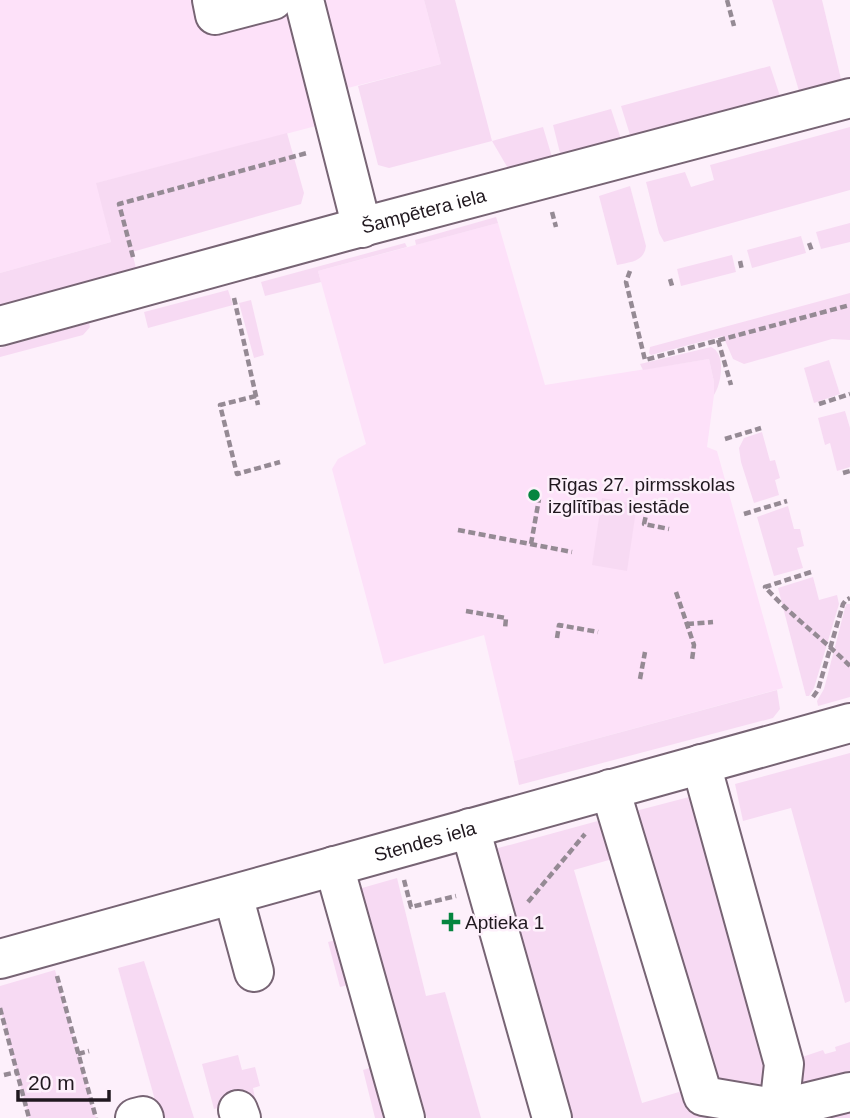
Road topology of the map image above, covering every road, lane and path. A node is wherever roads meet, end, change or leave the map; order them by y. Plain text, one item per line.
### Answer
1 (212, 0) edge
2 (273, 0) edge
3 (304, 0) edge
4 (727, 0) edge
5 (734, 26) dead end
6 (850, 99) edge
7 (312, 152) dead end
8 (551, 209) dead end
9 (556, 227) dead end
10 (362, 228) junction
11 (809, 243) dead end
12 (812, 251) dead end
13 (740, 261) dead end
14 (742, 270) dead end
15 (630, 271) dead end
16 (670, 279) dead end
17 (141, 288) junction
18 (673, 289) dead end
19 (233, 294) dead end
20 (850, 305) edge
21 (0, 326) edge
22 (718, 340) junction
23 (731, 385) dead end
24 (850, 394) edge
25 (256, 396) junction
26 (819, 404) dead end
27 (258, 405) dead end
28 (761, 428) dead end
29 (725, 439) dead end
30 (280, 462) dead end
31 (850, 471) edge
32 (843, 473) dead end
33 (539, 499) dead end
34 (786, 501) dead end
35 (651, 511) dead end
36 (744, 514) dead end
37 (669, 529) dead end
38 (458, 530) dead end
39 (504, 539) junction
40 (531, 544) junction
41 (504, 546) dead end
42 (572, 552) dead end
43 (811, 572) dead end
44 (676, 592) dead end
45 (850, 598) edge
46 (466, 611) dead end
47 (713, 622) dead end
48 (687, 624) junction
49 (505, 629) dead end
50 (598, 632) dead end
51 (557, 638) dead end
52 (831, 647) junction
53 (645, 652) dead end
54 (692, 660) dead end
55 (850, 666) edge
56 (640, 679) dead end
57 (809, 703) dead end
58 (850, 723) edge
59 (701, 764) junction
60 (610, 789) junction
61 (593, 824) dead end
62 (470, 828) junction
63 (334, 866) junction
64 (402, 872) dead end
65 (487, 887) junction
66 (233, 895) junction
67 (500, 935) junction
68 (48, 945) junction
69 (0, 959) edge
70 (254, 972) dead end
71 (0, 1008) edge
72 (89, 1051) dead end
73 (79, 1054) junction
74 (17, 1072) junction
75 (4, 1075) dead end
76 (850, 1092) edge
77 (779, 1113) edge
78 (29, 1118) edge
79 (96, 1118) edge
80 (135, 1118) edge
81 (144, 1118) edge
82 (405, 1118) edge
83 (552, 1118) edge

1 - 2 street
3 - 10 street
4 - 5 path
6 - 10 street, Šampētera iela
7 - 17 path
8 - 9 path
10 - 17 street, Šampētera iela
11 - 12 path
13 - 14 path
15 - 22 path
16 - 18 path
17 - 21 street, Šampētera iela
19 - 25 path
20 - 22 path
22 - 23 path
24 - 26 path
25 - 27 path
25 - 30 path
28 - 29 path
31 - 32 path
33 - 40 path
34 - 36 path
35 - 37 path
38 - 39 path
39 - 40 path
39 - 41 path
40 - 42 path
43 - 52 path
44 - 48 path
45 - 52 path
46 - 49 path
47 - 48 path
48 - 54 path
50 - 51 path
52 - 55 path
52 - 57 path
53 - 56 path
58 - 59 street, Stendes iela
59 - 60 street, Stendes iela
59 - 77 street
60 - 62 street, Stendes iela
60 - 77 street
61 - 67 path
62 - 63 street, Stendes iela
62 - 65 street
63 - 66 street, Stendes iela
63 - 82 street
64 - 65 path
65 - 67 street
66 - 68 street, Stendes iela
66 - 70 street
67 - 83 street
68 - 69 street, Stendes iela
68 - 73 path
71 - 74 path
72 - 73 path
73 - 79 path
74 - 75 path
74 - 78 path
76 - 77 street
80 - 81 street

